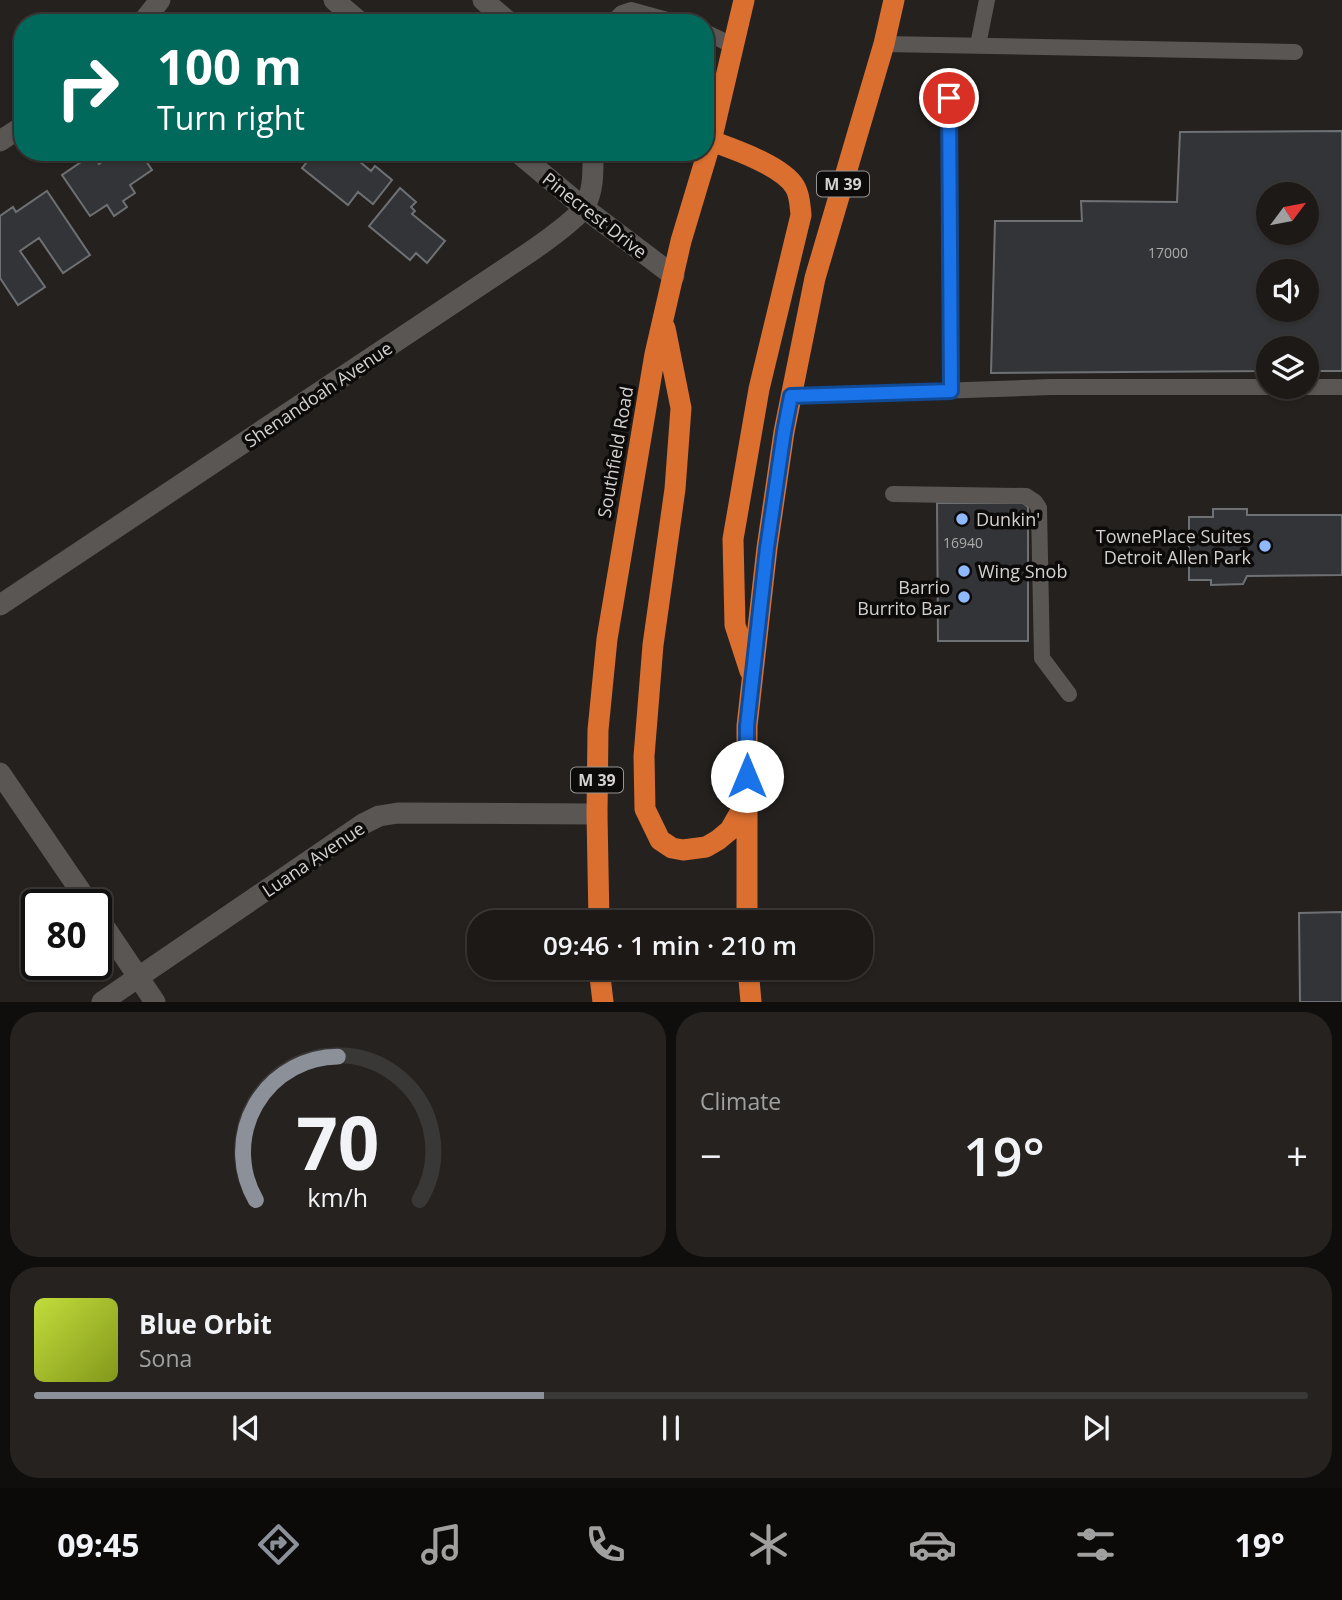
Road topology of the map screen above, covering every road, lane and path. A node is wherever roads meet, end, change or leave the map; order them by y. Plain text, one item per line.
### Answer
1 (160, 0) edge
2 (334, 0) edge
3 (483, 0) edge
4 (744, 0) edge
5 (894, 0) edge
6 (987, 0) edge
7 (149, 14) edge
8 (350, 14) edge
9 (499, 14) edge
10 (621, 14) edge
11 (645, 14) edge
12 (714, 36) edge
13 (884, 44) junction
14 (978, 45) junction
15 (734, 46) junction
16 (1295, 52) dead end
17 (949, 98) dead end
18 (714, 119) edge
19 (714, 143) edge
20 (528, 161) edge
21 (593, 161) edge
22 (703, 161) edge
23 (584, 208) junction
24 (674, 276) junction
25 (663, 319) junction
26 (1256, 387) edge
27 (1319, 387) edge
28 (1342, 387) edge
29 (951, 391) junction
30 (791, 396) junction
31 (893, 494) dead end
32 (0, 605) edge
33 (752, 676) junction
34 (1069, 694) dead end
35 (0, 773) edge
36 (747, 802) junction
37 (597, 814) junction
38 (79, 889) edge
39 (599, 910) edge
40 (747, 910) edge
41 (112, 939) edge
42 (138, 977) junction
43 (600, 980) edge
44 (749, 980) edge
45 (102, 1002) edge
46 (155, 1002) edge
47 (603, 1002) edge
48 (751, 1002) edge

1 - 7 street
2 - 8 street
3 - 9 street
4 - 15 highway, Southfield Road / M 39
5 - 13 highway, M 39
6 - 14 lane
10 - 11 lane
12 - 15 lane
13 - 14 lane
13 - 30 highway, M 39
14 - 16 lane
15 - 18 highway, Southfield Road / M 39
17 - 29 lane
19 - 33 highway
20 - 23 street, Pinecrest Drive
21 - 23 street
22 - 24 highway, Southfield Road / M 39
23 - 24 street, Pinecrest Drive
23 - 32 street, Shenandoah Avenue
24 - 25 highway, Southfield Road / M 39
25 - 36 highway
25 - 37 highway, Southfield Road / M 39
26 - 29 lane
27 - 28 lane
29 - 30 lane
30 - 33 highway, M 39
31 - 34 lane
33 - 36 highway, M 39
35 - 38 street
36 - 40 highway, M 39
37 - 39 highway, Southfield Road / M 39
37 - 42 street, Luana Avenue
41 - 42 street
42 - 45 street, Luana Avenue
42 - 46 street
43 - 47 highway
44 - 48 highway

